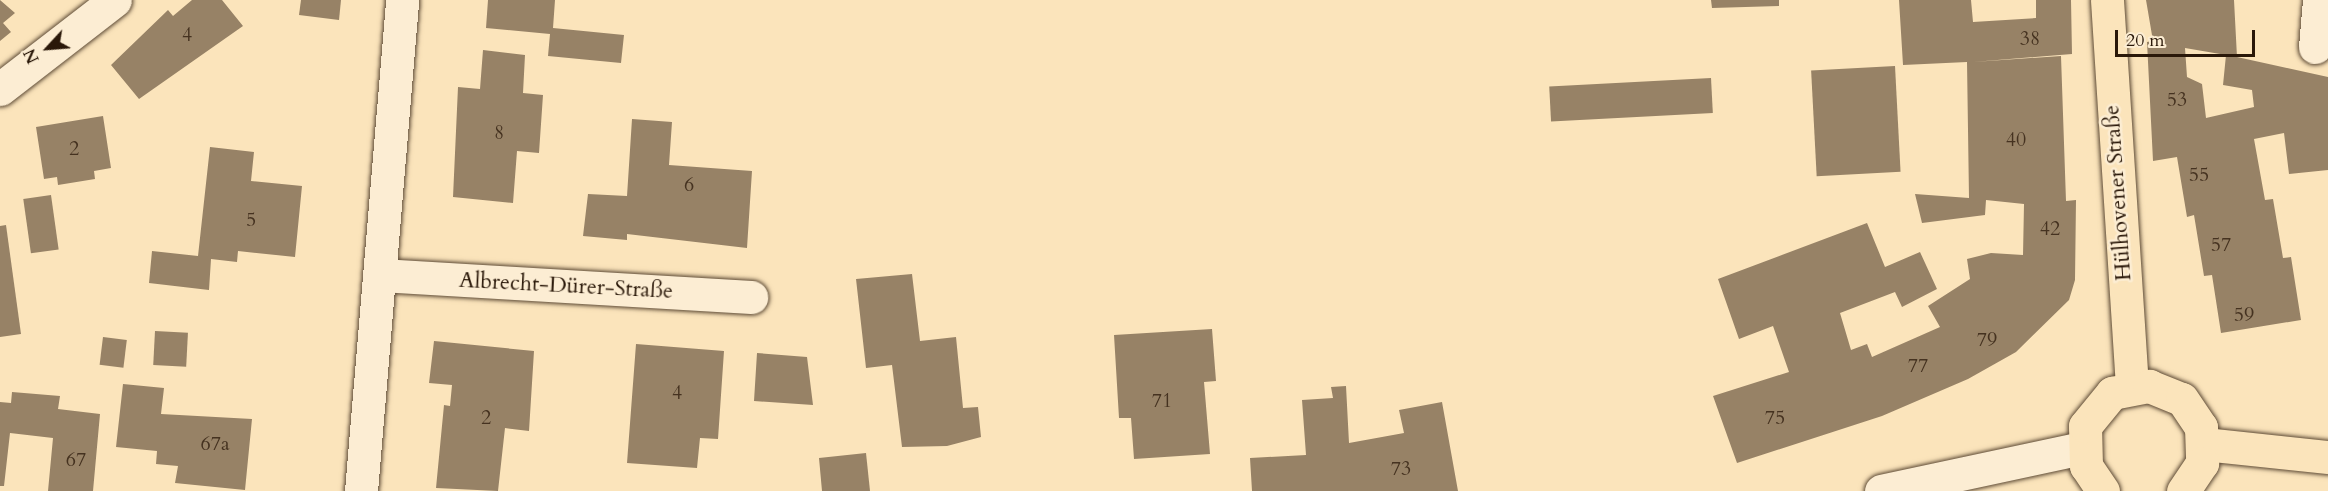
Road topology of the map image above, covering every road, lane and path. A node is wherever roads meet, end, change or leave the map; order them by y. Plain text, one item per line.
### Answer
1 (115, 0) edge
2 (402, 0) edge
3 (2106, 0) edge
4 (2319, 0) edge
5 (2315, 47) dead end
6 (0, 89) edge
7 (380, 275) junction
8 (752, 297) dead end
9 (2132, 386) junction
10 (2204, 444) junction
11 (2082, 448) junction
12 (2328, 457) edge
13 (361, 491) edge
14 (1881, 491) edge
15 (2103, 491) edge
16 (2183, 491) edge

1 - 6 street
2 - 7 street
3 - 9 main road, Hülhovener Straße
4 - 5 street
7 - 8 street, Albrecht-Dürer-Straße
7 - 13 street
9 - 10 main road
9 - 11 main road
10 - 12 main road
10 - 16 main road
11 - 14 street
11 - 15 main road

